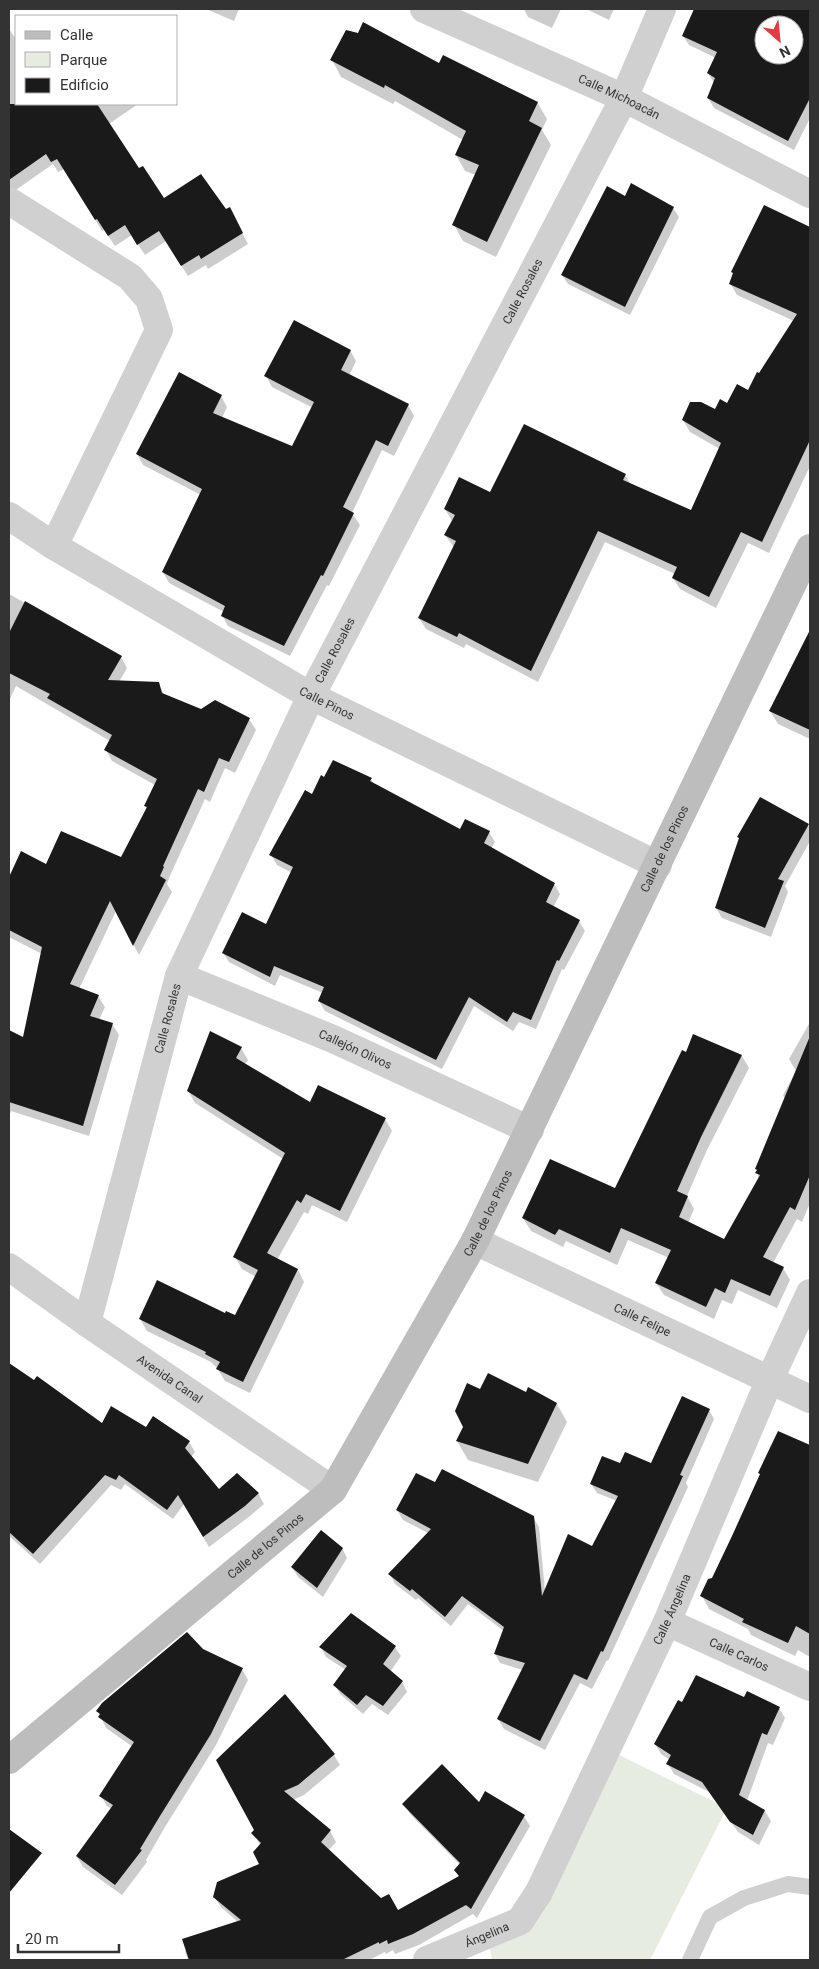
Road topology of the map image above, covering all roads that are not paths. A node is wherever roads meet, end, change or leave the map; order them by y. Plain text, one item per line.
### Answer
1 (424, 9) edge
2 (662, 9) edge
3 (624, 98) junction
4 (810, 194) edge
5 (9, 201) edge
6 (9, 516) edge
7 (54, 546) junction
8 (810, 548) edge
9 (311, 696) junction
10 (658, 865) junction
11 (179, 976) junction
12 (530, 1130) junction
13 (476, 1241) junction
14 (9, 1268) edge
15 (810, 1293) edge
16 (87, 1323) junction
17 (770, 1379) junction
18 (810, 1399) edge
19 (333, 1490) junction
20 (667, 1622) junction
21 (810, 1687) edge
22 (9, 1760) edge
23 (810, 1887) edge
24 (520, 1921) joint
25 (427, 1960) edge
26 (690, 1960) edge

1 - 3 street, Calle Michoacán
2 - 3 street, Calle Rosales
3 - 4 street, Calle Michoacán
3 - 9 street, Calle Rosales
5 - 7 street
6 - 7 street, Calle Pinos
7 - 9 street, Calle Pinos
8 - 10 street, Calle de los Pinos
9 - 10 street, Calle Pinos
9 - 11 street, Calle Rosales
10 - 12 street, Calle de los Pinos
11 - 12 street, Callejón Olivos
11 - 16 street, Calle Rosales
12 - 13 street, Calle de los Pinos
13 - 17 street, Calle Felipe
13 - 19 street, Calle de los Pinos
14 - 16 street, Avenida Canal
15 - 17 street, Calle Ángelina
16 - 19 street, Avenida Canal
17 - 18 street, Calle Felipe
17 - 20 street, Calle Ángelina
19 - 22 street, Calle de los Pinos
20 - 21 street, Calle Carlos
20 - 24 street, Calle Ángelina
23 - 26 lane
24 - 25 street, Ángelina

